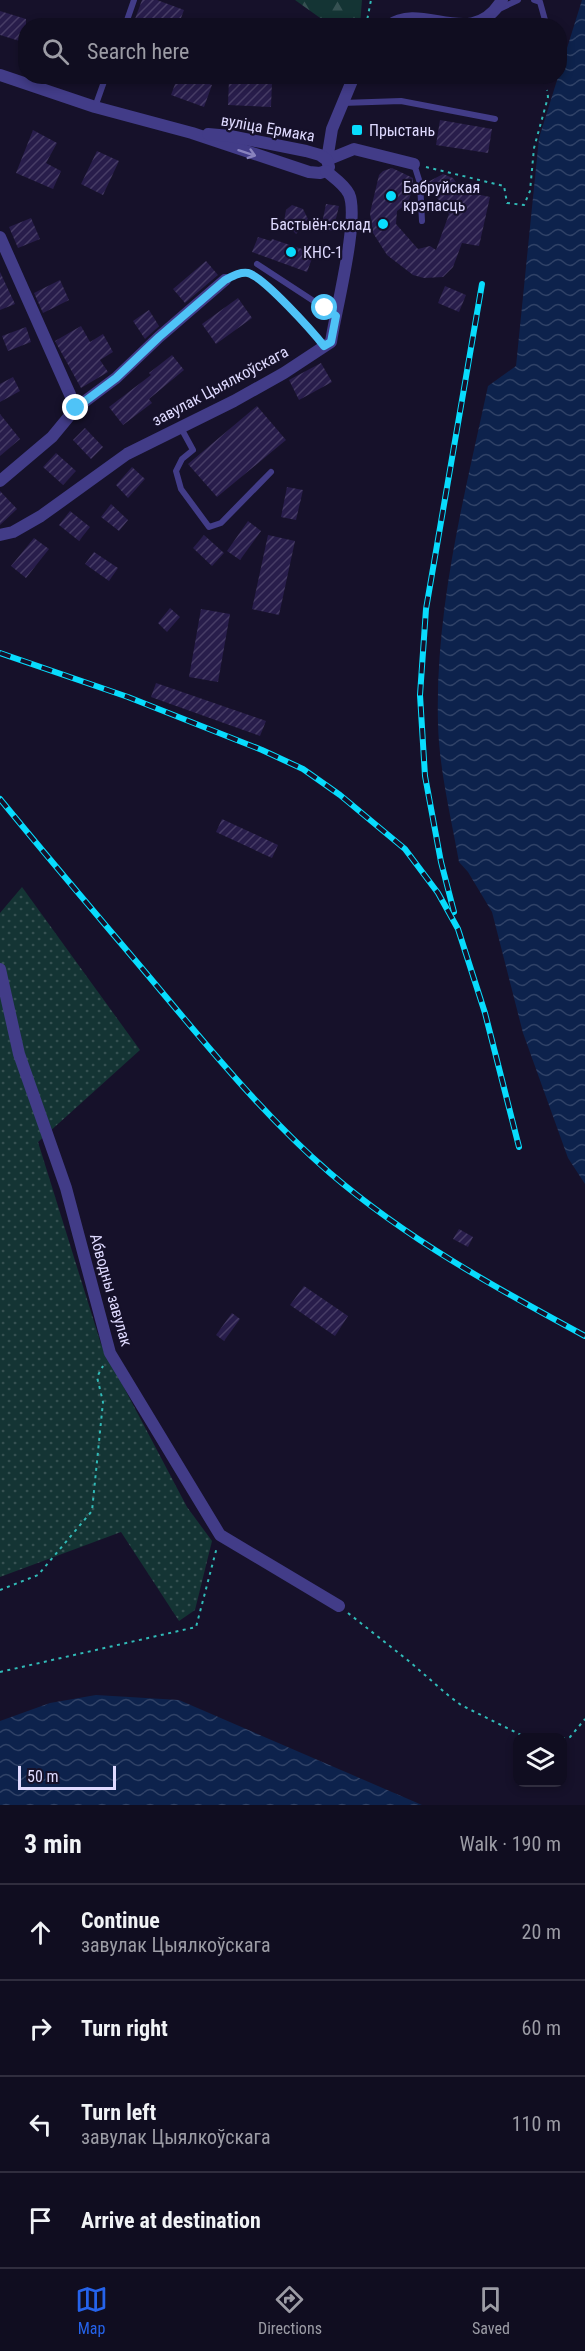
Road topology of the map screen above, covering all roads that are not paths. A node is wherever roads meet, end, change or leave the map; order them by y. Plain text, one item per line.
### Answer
1 (134, 0) edge
2 (518, 0) edge
3 (534, 0) edge
4 (499, 5) edge
5 (127, 18) edge
6 (400, 18) edge
7 (432, 18) edge
8 (481, 18) edge
9 (544, 18) edge
10 (0, 75) edge
11 (18, 81) edge
12 (27, 84) edge
13 (103, 84) edge
14 (350, 84) edge
15 (341, 103) junction
16 (95, 107) junction
17 (495, 119) dead end
18 (192, 133) junction
19 (414, 164) joint
20 (326, 166) junction
21 (422, 221) dead end
22 (0, 237) edge
23 (257, 264) dead end
24 (225, 280) road end
25 (336, 316) junction
26 (76, 408) junction
27 (181, 427) junction
28 (271, 472) dead end
29 (0, 481) edge
30 (0, 535) edge
31 (0, 969) edge
32 (339, 1606) road end

1 - 5 lane
2 - 4 lane
3 - 9 lane
4 - 8 street
6 - 7 street
10 - 11 street, вуліца Ермака
12 - 16 street, вуліца Ермака
13 - 16 lane
14 - 15 street
15 - 17 lane
15 - 20 street
16 - 18 street, вуліца Ермака
18 - 20 street, вуліца Ермака
18 -> 20 street, вуліца Ермака
19 - 20 street
19 - 21 lane
20 - 25 street
22 - 26 street
23 - 25 lane
24 - 26 street
25 - 27 street, завулак Цыялкоўскага
26 - 29 street
27 - 28 lane
27 - 30 street, завулак Цыялкоўскага
31 - 32 street, Абводны завулак

